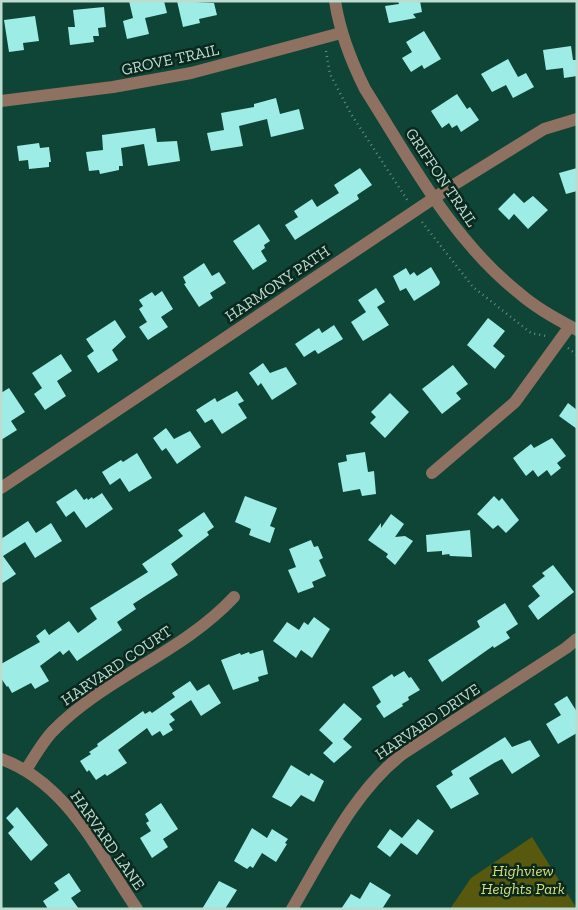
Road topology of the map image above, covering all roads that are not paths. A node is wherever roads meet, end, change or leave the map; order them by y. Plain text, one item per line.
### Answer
1 (335, 1) edge
2 (341, 33) junction
3 (1, 101) edge
4 (577, 118) edge
5 (435, 198) junction
6 (573, 328) edge
7 (432, 473) dead end
8 (1, 488) edge
9 (234, 597) dead end
10 (577, 639) edge
11 (1, 759) edge
12 (26, 770) junction
13 (137, 909) edge
14 (292, 909) edge

1 - 2 street, GRIFFON TRAIL
2 - 3 street, GROVE TRAIL
2 - 5 street, GRIFFON TRAIL
4 - 5 street, HARMONY PATH
5 - 6 street, GRIFFON TRAIL
5 - 8 street, HARMONY PATH
6 - 7 street
9 - 12 street, HARVARD COURT
10 - 14 street, HARVARD DRIVE
11 - 12 street, HARVARD LANE
12 - 13 street, HARVARD LANE

